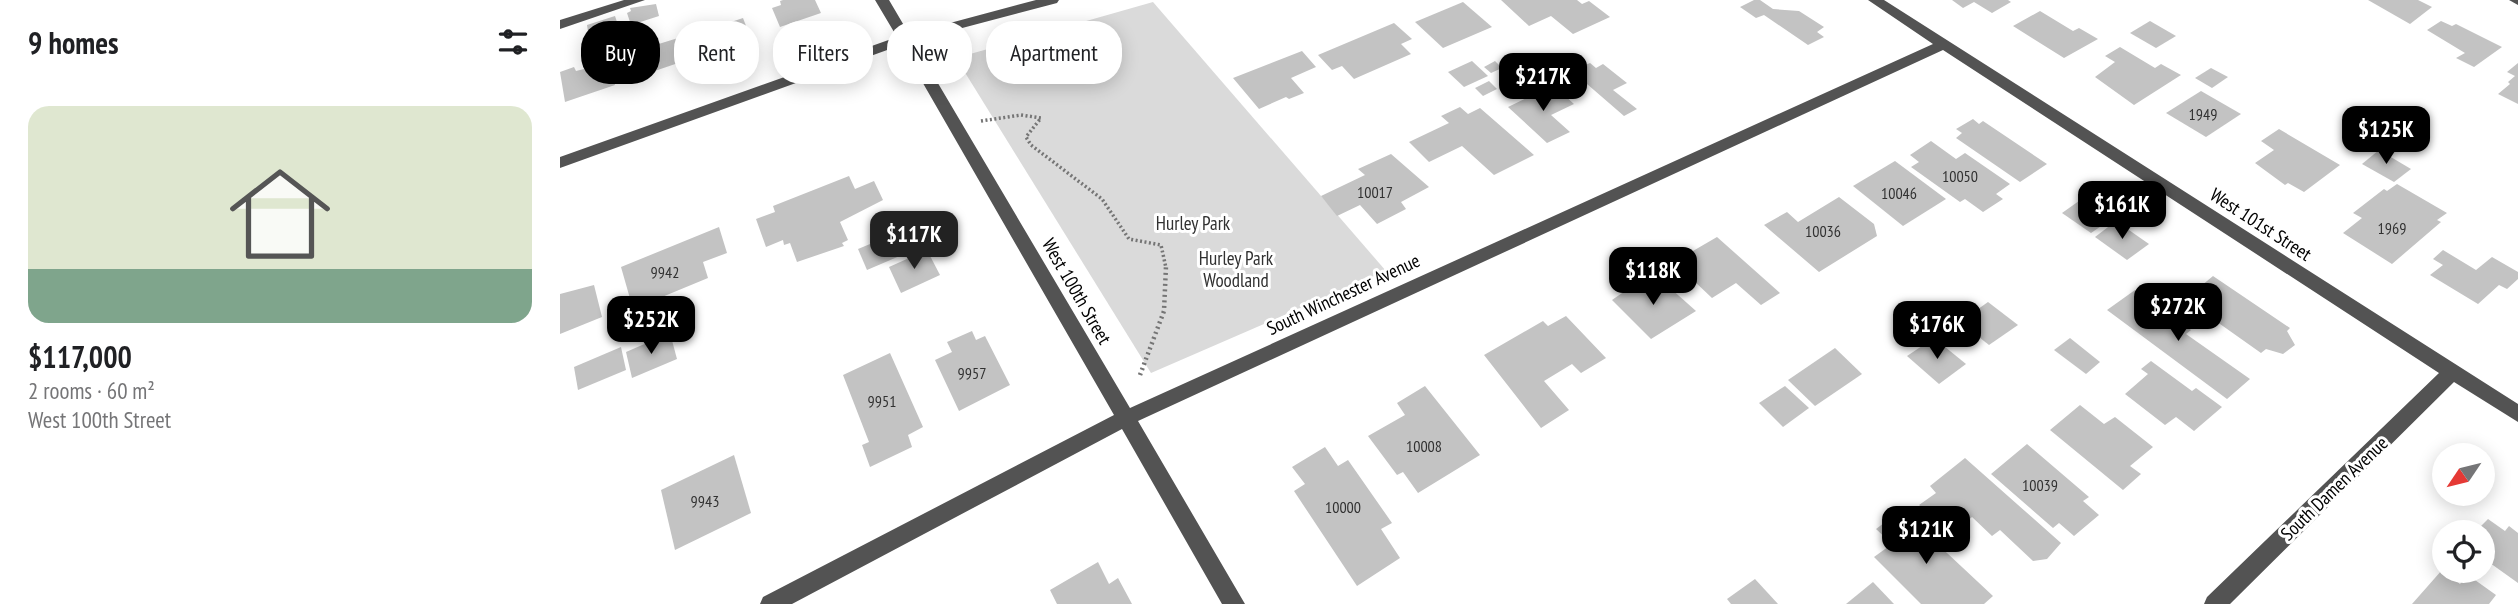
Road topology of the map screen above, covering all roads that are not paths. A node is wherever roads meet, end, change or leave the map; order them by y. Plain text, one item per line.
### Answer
1 (638, 0) edge
2 (882, 0) edge
3 (1052, 0) edge
4 (1875, 0) edge
5 (894, 21) edge
6 (972, 21) edge
7 (560, 25) edge
8 (1945, 44) junction
9 (887, 45) edge
10 (931, 84) edge
11 (560, 163) edge
12 (2452, 372) junction
13 (2518, 414) edge
14 (1126, 418) junction
15 (771, 604) edge
16 (1234, 604) edge
17 (2215, 604) edge

1 - 7 street
2 - 5 street, West 100th Street
3 - 6 street
4 - 8 street, West 101st Street
8 - 12 street, West 101st Street
8 - 14 street, South Winchester Avenue
9 - 11 street
10 - 14 street, West 100th Street
12 - 13 street, West 101st Street
12 - 17 street, South Damen Avenue
14 - 15 street, South Winchester Avenue
14 - 16 street, West 100th Street

